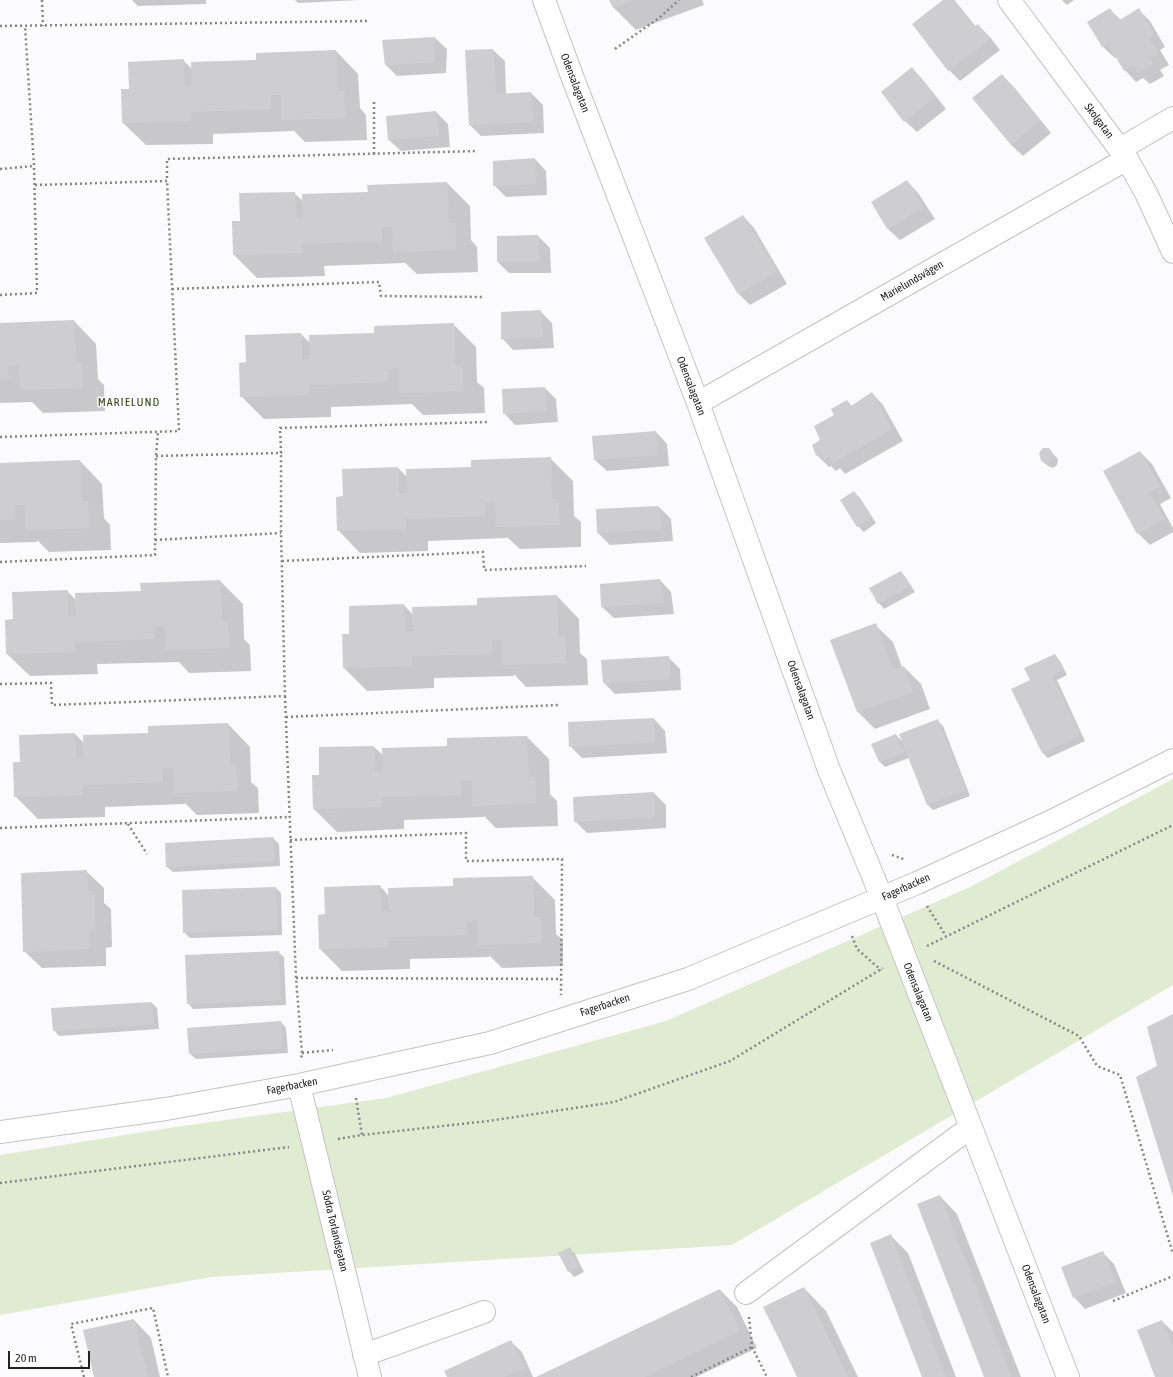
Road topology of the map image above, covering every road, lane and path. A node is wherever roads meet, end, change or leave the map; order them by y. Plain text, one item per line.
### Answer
1 (42, 0) edge
2 (544, 0) edge
3 (679, 0) edge
4 (1009, 0) edge
5 (369, 21) dead end
6 (0, 26) edge
7 (26, 26) junction
8 (43, 26) junction
9 (615, 49) dead end
10 (374, 102) dead end
11 (1173, 118) edge
12 (478, 151) dead end
13 (374, 154) junction
14 (1123, 154) junction
15 (34, 166) junction
16 (0, 168) edge
17 (167, 180) junction
18 (35, 185) junction
19 (1173, 252) edge
20 (172, 289) junction
21 (0, 295) edge
22 (482, 297) dead end
23 (698, 402) junction
24 (487, 422) dead end
25 (158, 432) junction
26 (0, 437) edge
27 (281, 453) junction
28 (156, 456) junction
29 (281, 533) junction
30 (155, 540) junction
31 (282, 561) junction
32 (0, 562) edge
33 (586, 566) dead end
34 (0, 684) edge
35 (285, 696) junction
36 (559, 705) dead end
37 (286, 717) junction
38 (1173, 760) edge
39 (289, 817) junction
40 (128, 823) junction
41 (1173, 825) edge
42 (0, 828) edge
43 (290, 840) junction
44 (147, 854) dead end
45 (882, 898) junction
46 (910, 954) junction
47 (296, 978) junction
48 (561, 979) junction
49 (561, 1019) junction
50 (299, 1085) junction
51 (971, 1127) junction
52 (0, 1132) edge
53 (314, 1143) junction
54 (0, 1183) edge
55 (1173, 1254) edge
56 (1173, 1276) edge
57 (746, 1293) joint
58 (1113, 1301) dead end
59 (484, 1312) dead end
60 (752, 1347) junction
61 (364, 1355) junction
62 (84, 1377) edge
63 (168, 1377) edge
64 (370, 1377) edge
65 (691, 1377) edge
66 (766, 1377) edge
67 (1068, 1377) edge

1 - 8 path
2 - 23 street, Odensalagatan
3 - 9 path
4 - 14 street, Skolgatan
5 - 8 path
6 - 7 path
7 - 8 path
7 - 15 path
10 - 13 path
11 - 14 street, Marielundsvägen
12 - 13 path
13 - 17 path
14 - 19 street, Skolgatan
14 - 23 street, Marielundsvägen
15 - 16 path
15 - 18 path
17 - 18 path
17 - 20 path
18 - 21 path
20 - 22 path
20 - 25 path
23 - 45 street, Odensalagatan
24 - 27 path
25 - 26 path
25 - 28 path
27 - 28 path
27 - 29 path
28 - 30 path
29 - 30 path
29 - 31 path
30 - 32 path
31 - 33 path
31 - 35 path
34 - 35 path
35 - 37 path
36 - 37 path
37 - 39 path
38 - 45 street, Fagerbacken
39 - 40 path
39 - 43 path
40 - 42 path
40 - 44 path
41 - 46 path
43 - 47 path
43 - 48 path
45 - 46 street, Odensalagatan
45 - 49 street, Fagerbacken
46 - 51 street, Odensalagatan
46 - 53 path
46 - 55 path
47 - 48 path
47 - 50 path
48 - 49 path
49 - 50 street, Fagerbacken
50 - 52 street, Fagerbacken
50 - 53 street, Södra Torlandsgatan
51 - 57 street
51 - 67 street, Odensalagatan
53 - 54 path
53 - 61 street, Södra Torlandsgatan
56 - 58 path
57 - 60 path
59 - 61 street
60 - 65 path
60 - 66 path
61 - 64 street, Södra Torlandsgatan
62 - 63 path

